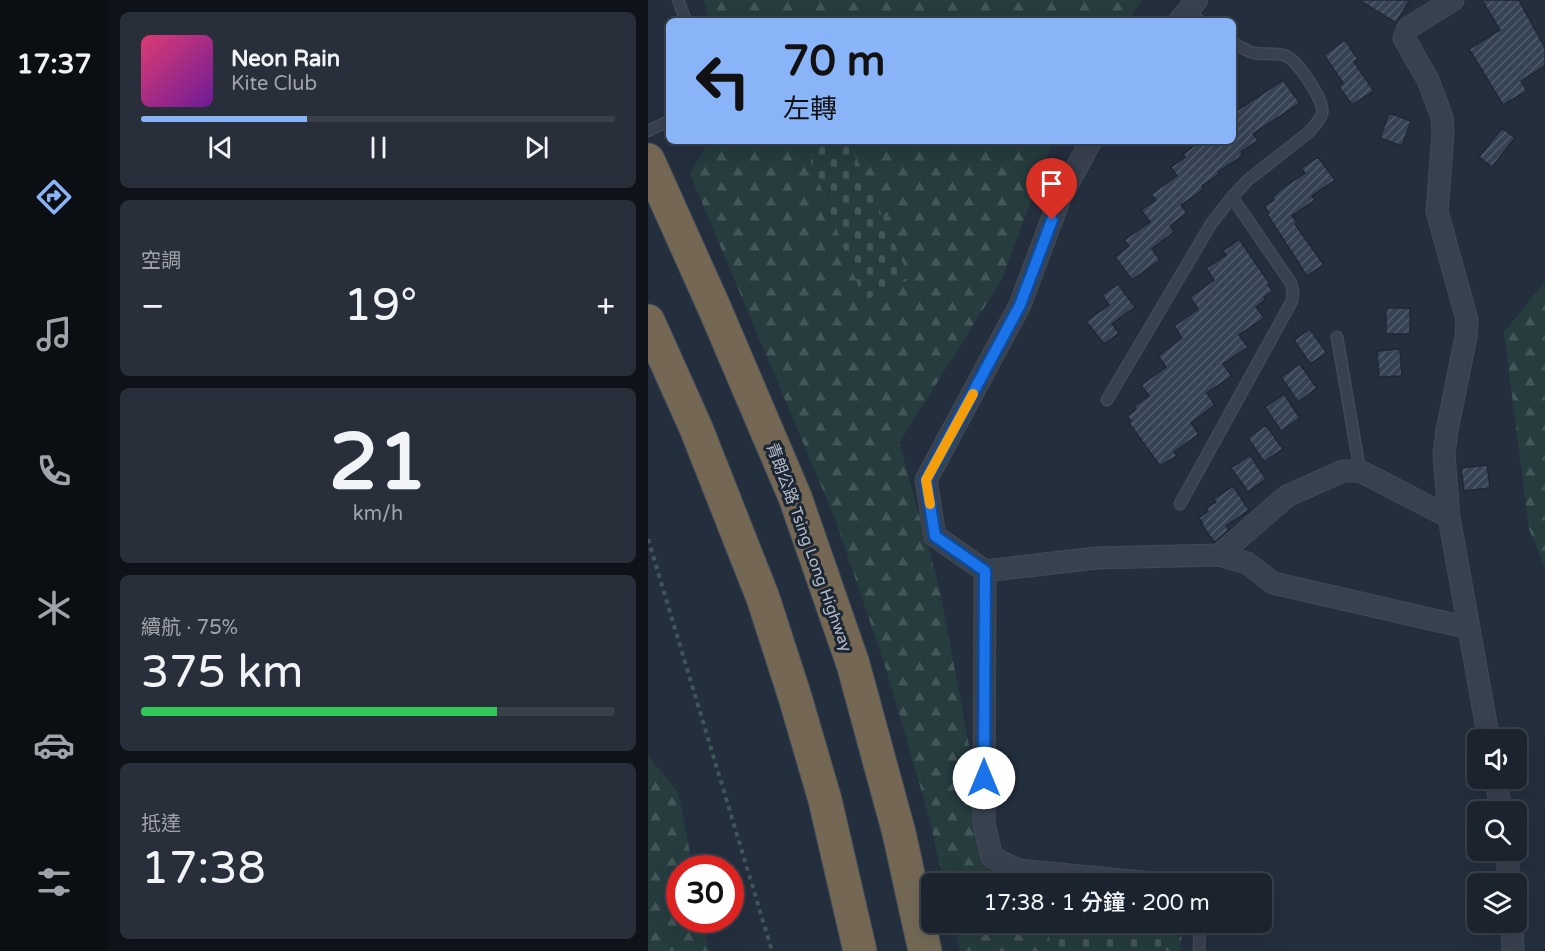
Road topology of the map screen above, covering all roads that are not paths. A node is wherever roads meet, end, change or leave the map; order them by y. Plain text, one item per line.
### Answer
1 (678, 0) edge
2 (1453, 0) edge
3 (685, 18) edge
4 (1236, 44) edge
5 (666, 123) edge
6 (648, 132) edge
7 (1089, 144) edge
8 (648, 160) edge
9 (1232, 197) junction
10 (648, 321) edge
11 (1337, 337) dead end
12 (1107, 400) dead end
13 (1360, 471) junction
14 (1180, 504) dead end
15 (1449, 517) junction
16 (1220, 555) junction
17 (985, 571) junction
18 (1469, 628) junction
19 (1487, 729) edge
20 (1049, 873) edge
21 (1200, 933) edge
22 (1512, 933) edge
23 (860, 951) edge
24 (925, 951) edge
25 (1199, 951) edge
26 (1513, 951) edge

1 - 3 lane
2 - 15 street
4 - 9 lane
5 - 6 lane
7 - 17 street
8 - 24 highway, 青朗公路 Tsing Long Highway
9 - 12 lane
9 - 14 lane
10 - 23 highway
11 - 13 lane
13 - 15 street
13 - 16 street
15 - 18 street
16 - 17 street
16 - 18 street
17 - 20 street
18 - 19 street
21 - 25 lane
22 - 26 street

